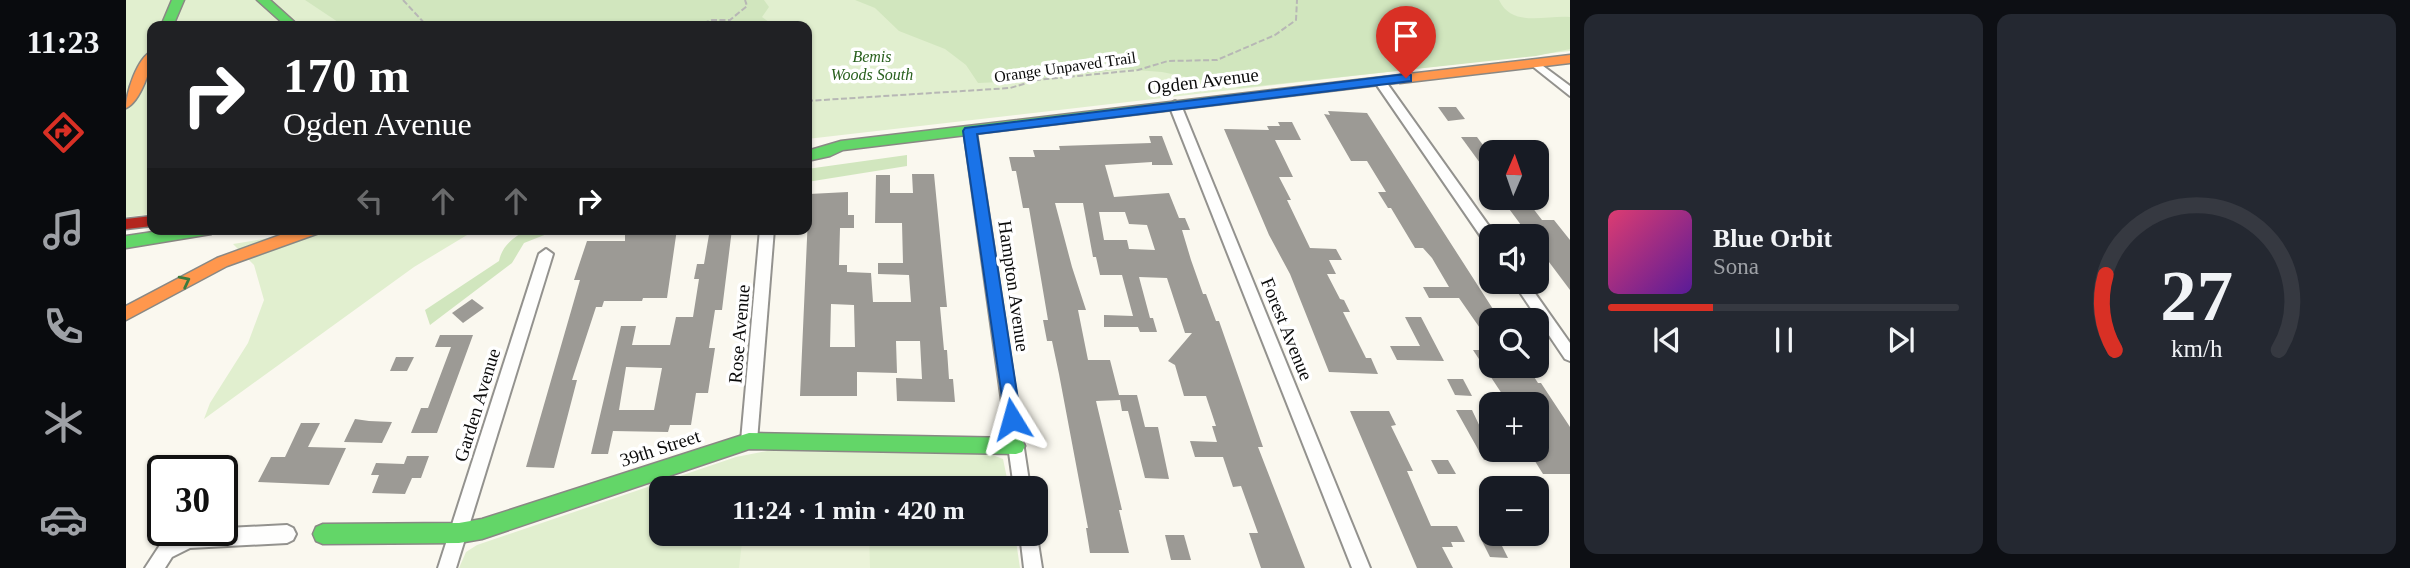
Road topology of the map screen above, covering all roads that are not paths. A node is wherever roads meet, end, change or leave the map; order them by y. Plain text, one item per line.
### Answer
1 (178, 0) edge
2 (263, 0) edge
3 (169, 21) edge
4 (287, 21) edge
5 (1570, 59) edge
6 (1535, 63) junction
7 (147, 64) edge
8 (1380, 81) junction
9 (1570, 92) edge
10 (147, 97) dead end
11 (126, 104) edge
12 (1175, 105) junction
13 (126, 117) edge
14 (970, 131) junction
15 (812, 144) edge
16 (841, 146) junction
17 (812, 155) edge
18 (1480, 224) edge
19 (172, 235) edge
20 (297, 235) edge
21 (766, 235) edge
22 (127, 242) edge
23 (546, 254) dead end
24 (1528, 294) edge
25 (126, 314) edge
26 (1570, 355) edge
27 (749, 441) junction
28 (1016, 446) junction
29 (1020, 476) edge
30 (458, 533) junction
31 (287, 534) dead end
32 (323, 534) dead end
33 (1030, 546) edge
34 (154, 568) edge
35 (447, 568) edge
36 (1033, 568) edge
37 (1361, 568) edge

1 - 3 main road
2 - 4 main road
5 - 6 main road, Ogden Avenue
6 - 8 main road, Ogden Avenue
6 - 9 street
7 - 11 main road
8 - 12 main road, Ogden Avenue
8 - 18 street
10 - 13 main road
12 - 14 main road, Ogden Avenue
12 - 37 street, Forest Avenue
14 - 16 main road, Ogden Avenue
14 - 28 street, Hampton Avenue
15 - 16 main road, Ogden Avenue
16 - 17 main road, Ogden Avenue
19 - 22 main road
25 -> 20 main road
21 - 27 street, Rose Avenue
23 - 30 street, Garden Avenue
24 - 26 street
27 - 28 main road, 39th Street
27 - 30 main road, 39th Street
28 - 29 street, Hampton Avenue
30 - 32 main road, 39th Street
30 - 35 street, Garden Avenue
31 - 34 street
33 - 36 street

